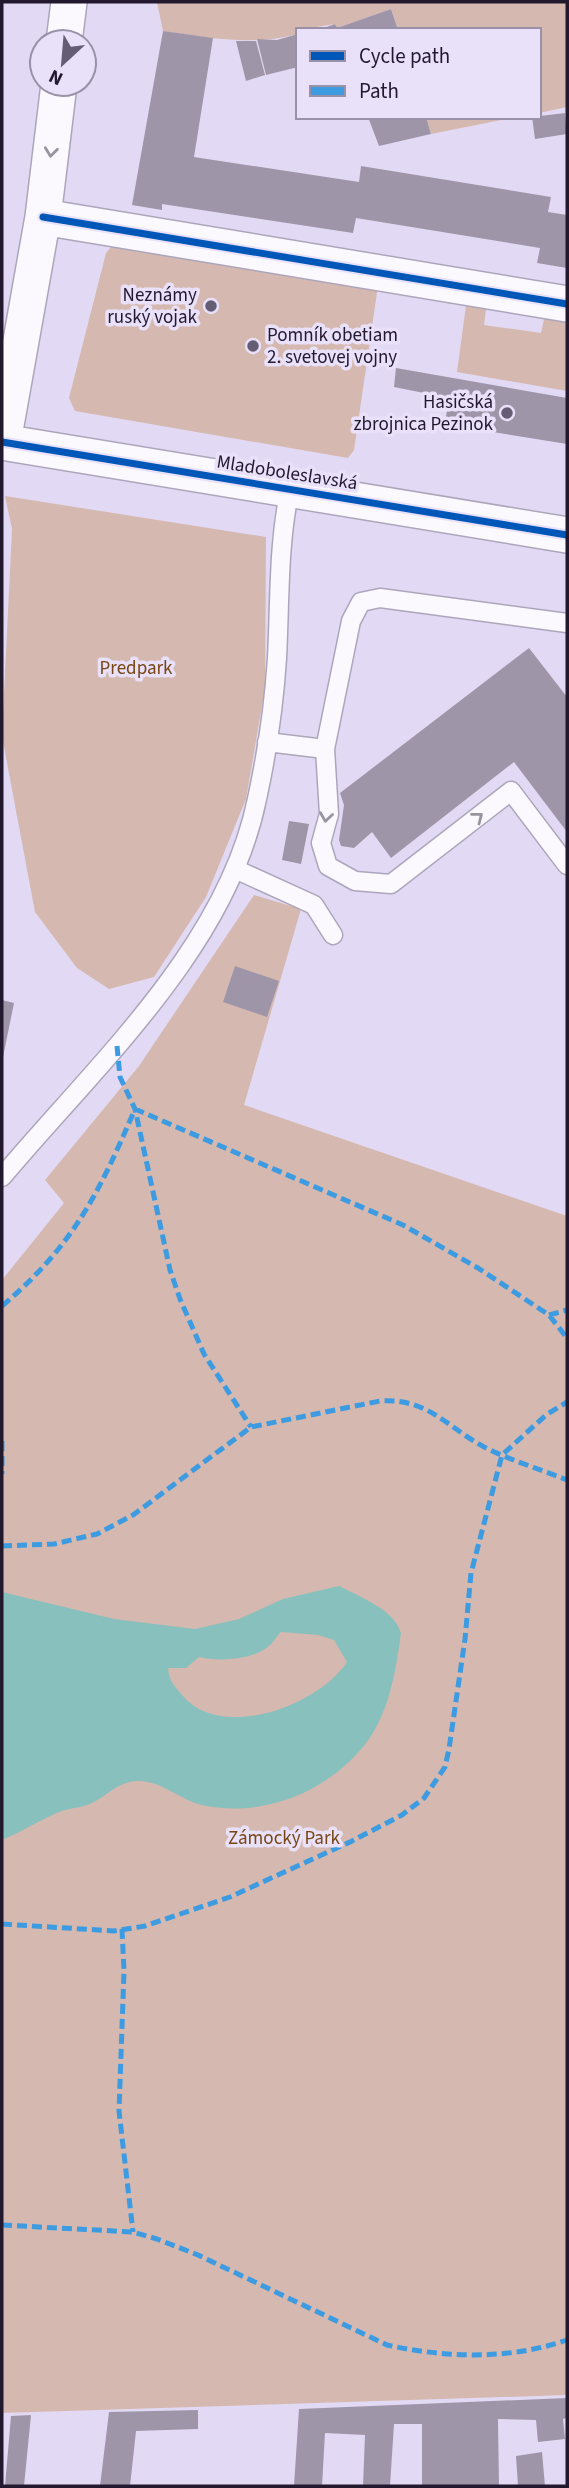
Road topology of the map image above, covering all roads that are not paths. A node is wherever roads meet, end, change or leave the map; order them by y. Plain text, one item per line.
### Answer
1 (69, 2) edge
2 (66, 28) edge
3 (57, 98) edge
4 (43, 217) junction
5 (567, 304) edge
6 (2, 444) edge
7 (290, 489) junction
8 (567, 535) edge
9 (567, 623) edge
10 (267, 743) junction
11 (325, 749) junction
12 (567, 865) edge
13 (235, 869) junction
14 (333, 935) dead end
15 (2, 1177) edge

1 - 2 street
3 -> 4 street
4 - 5 street
4 - 6 street
6 - 7 street, Mladoboleslavská
7 - 8 street, Mladoboleslavská
7 - 10 lane
9 - 11 lane
10 - 11 lane
10 - 13 lane
11 -> 12 lane
13 - 14 lane
13 - 15 lane

